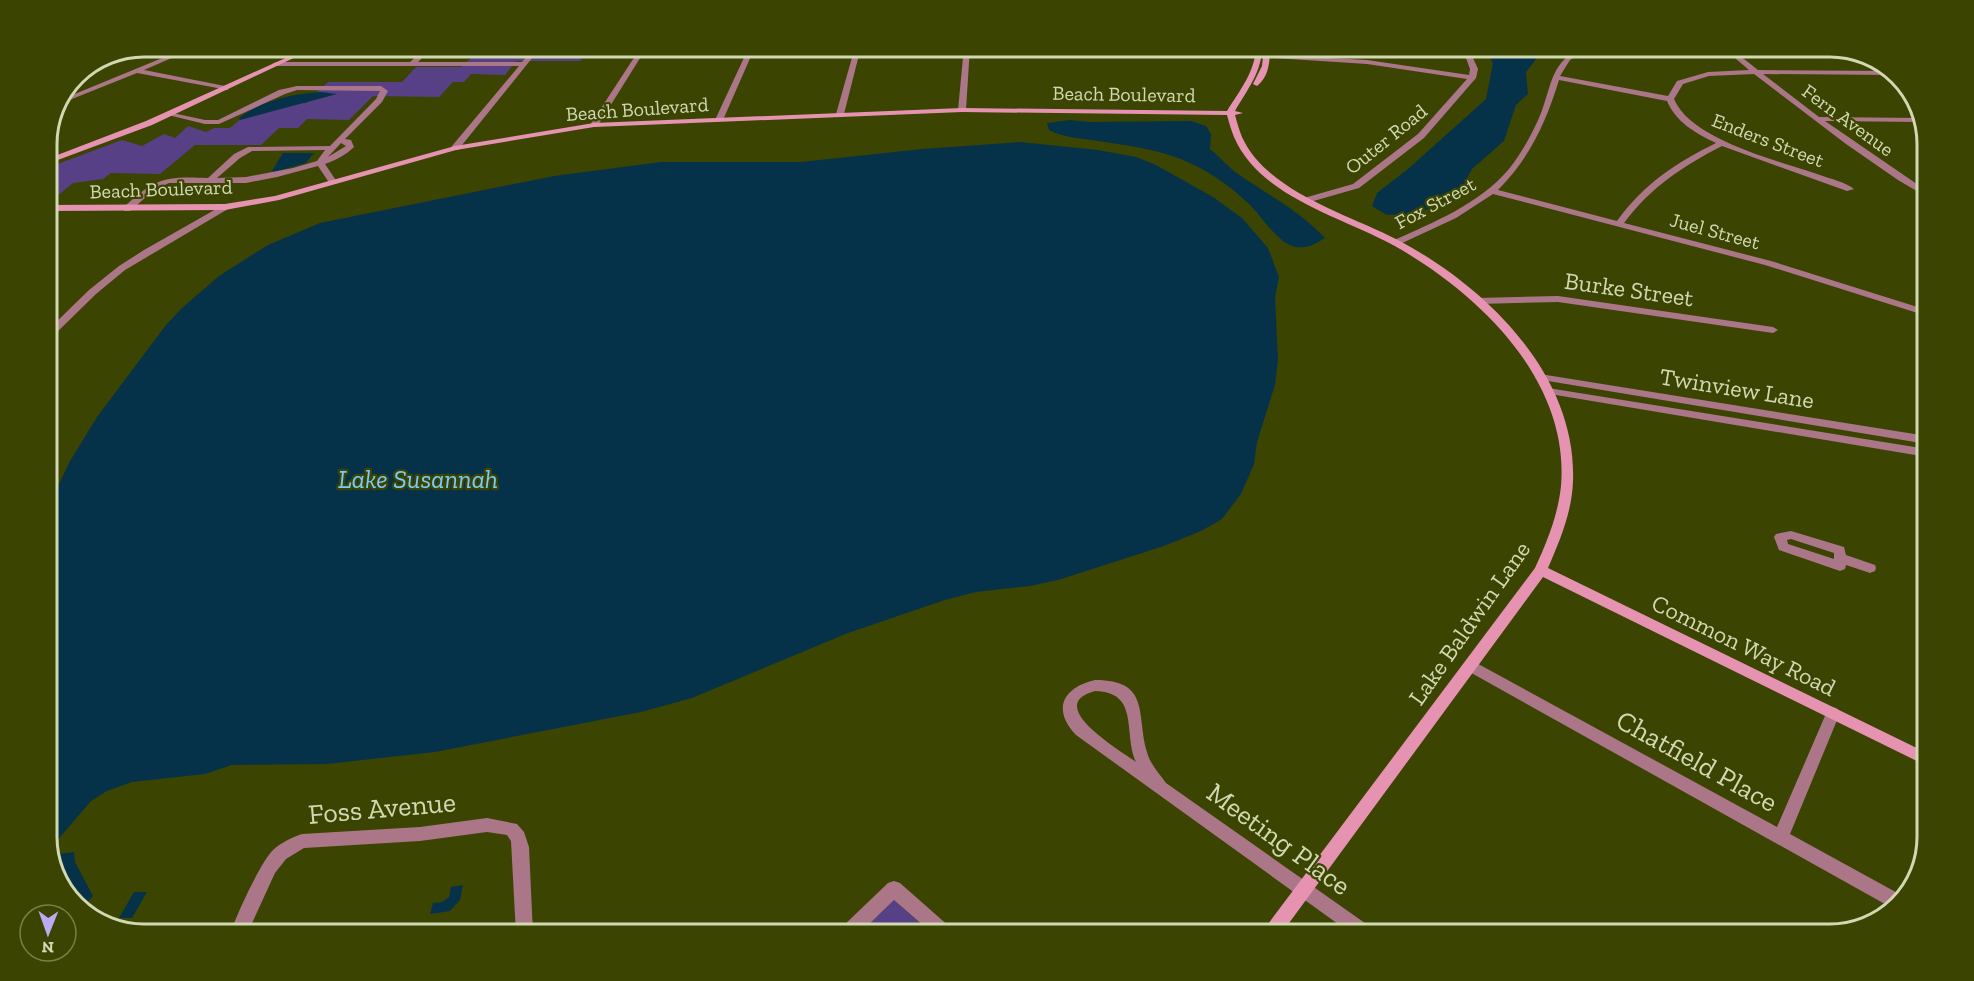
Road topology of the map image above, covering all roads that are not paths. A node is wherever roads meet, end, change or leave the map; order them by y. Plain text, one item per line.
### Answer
1 (168, 57) edge
2 (291, 57) edge
3 (419, 57) edge
4 (529, 57) edge
5 (637, 57) edge
6 (747, 57) edge
7 (855, 57) edge
8 (966, 57) edge
9 (1261, 57) edge
10 (1320, 57) edge
11 (1469, 57) edge
12 (1570, 57) edge
13 (1738, 57) edge
14 (276, 64) junction
15 (412, 64) junction
16 (523, 64) junction
17 (136, 71) junction
18 (1755, 72) junction
19 (1879, 73) edge
20 (1555, 77) junction
21 (1472, 78) junction
22 (225, 88) junction
23 (71, 98) edge
24 (1670, 99) junction
25 (962, 110) junction
26 (1235, 113) junction
27 (168, 114) junction
28 (840, 114) junction
29 (1818, 119) junction
30 (719, 120) junction
31 (1913, 120) edge
32 (594, 125) junction
33 (339, 140) junction
34 (1722, 143) junction
35 (331, 148) junction
36 (455, 148) junction
37 (57, 158) edge
38 (320, 162) junction
39 (209, 181) junction
40 (333, 182) junction
41 (1917, 188) edge
42 (1850, 189) dead end
43 (1492, 191) junction
44 (1307, 200) junction
45 (225, 207) junction
46 (127, 208) junction
47 (57, 210) edge
48 (1619, 224) junction
49 (1395, 243) junction
50 (1478, 301) junction
51 (1917, 310) edge
52 (57, 327) edge
53 (1773, 330) dead end
54 (1540, 377) junction
55 (1548, 391) junction
56 (1917, 438) edge
57 (1917, 451) edge
58 (1840, 558) dead end
59 (1870, 568) dead end
60 (1541, 570) junction
61 (1471, 666) junction
62 (1833, 713) junction
63 (1917, 755) edge
64 (1160, 787) junction
65 (1781, 837) junction
66 (1304, 890) junction
67 (1891, 898) edge
68 (243, 924) edge
69 (525, 924) edge
70 (857, 924) edge
71 (934, 924) edge
72 (1278, 924) edge
73 (1352, 924) edge

1 - 17 street
2 - 14 street
3 - 15 street
4 - 16 street
5 - 32 street
6 - 30 street
7 - 28 street
8 - 25 street
9 - 26 street
10 - 21 street
11 - 21 street
12 - 20 street, Fox Street
13 - 18 street, Fern Avenue
14 - 15 street
14 - 22 street
15 - 16 street
16 - 36 street
17 - 22 street
17 - 23 street
18 - 19 street, Enders Street
18 - 24 street, Enders Street
18 - 29 street, Fern Avenue
20 - 24 street
20 - 43 street, Fox Street
21 - 44 street, Outer Road
22 - 27 street
24 - 34 street, Enders Street
25 - 26 street, Beach Boulevard
25 - 28 street, Beach Boulevard
26 - 44 street, Lake Baldwin Lane
27 - 33 street
27 - 37 street
28 - 30 street, Beach Boulevard
29 - 31 street
29 - 41 street, Fern Avenue
30 - 32 street, Beach Boulevard
32 - 36 street, Beach Boulevard
33 - 35 street
33 - 38 street
34 - 42 street, Enders Street
34 - 48 street
35 - 38 street
35 - 39 street
36 - 40 street, Beach Boulevard
38 - 39 street
38 - 40 street
39 - 46 street
40 - 45 street, Beach Boulevard
43 - 48 street, Juel Street
43 - 49 street, Fox Street
44 - 49 street, Lake Baldwin Lane
45 - 46 street, Beach Boulevard
45 - 52 street
46 - 47 street, Beach Boulevard
48 - 51 street, Juel Street
49 - 50 street, Lake Baldwin Lane
50 - 53 street, Burke Street
50 - 54 street, Lake Baldwin Lane
54 - 55 street, Lake Baldwin Lane
54 - 56 street, Twinview Lane
55 - 57 street, Twinview Lane
55 - 60 street, Lake Baldwin Lane
58 - 59 street
60 - 61 street, Lake Baldwin Lane
60 - 62 street, Common Way Road
61 - 65 street, Chatfield Place
61 - 66 street, Lake Baldwin Lane
62 - 63 street, Common Way Road
62 - 65 street
64 - 64 street, Meeting Place
64 - 66 street, Meeting Place
65 - 67 street, Chatfield Place
66 - 72 street, Lake Baldwin Lane
66 - 73 street, Meeting Place
68 - 69 street, Foss Avenue
70 - 71 street

